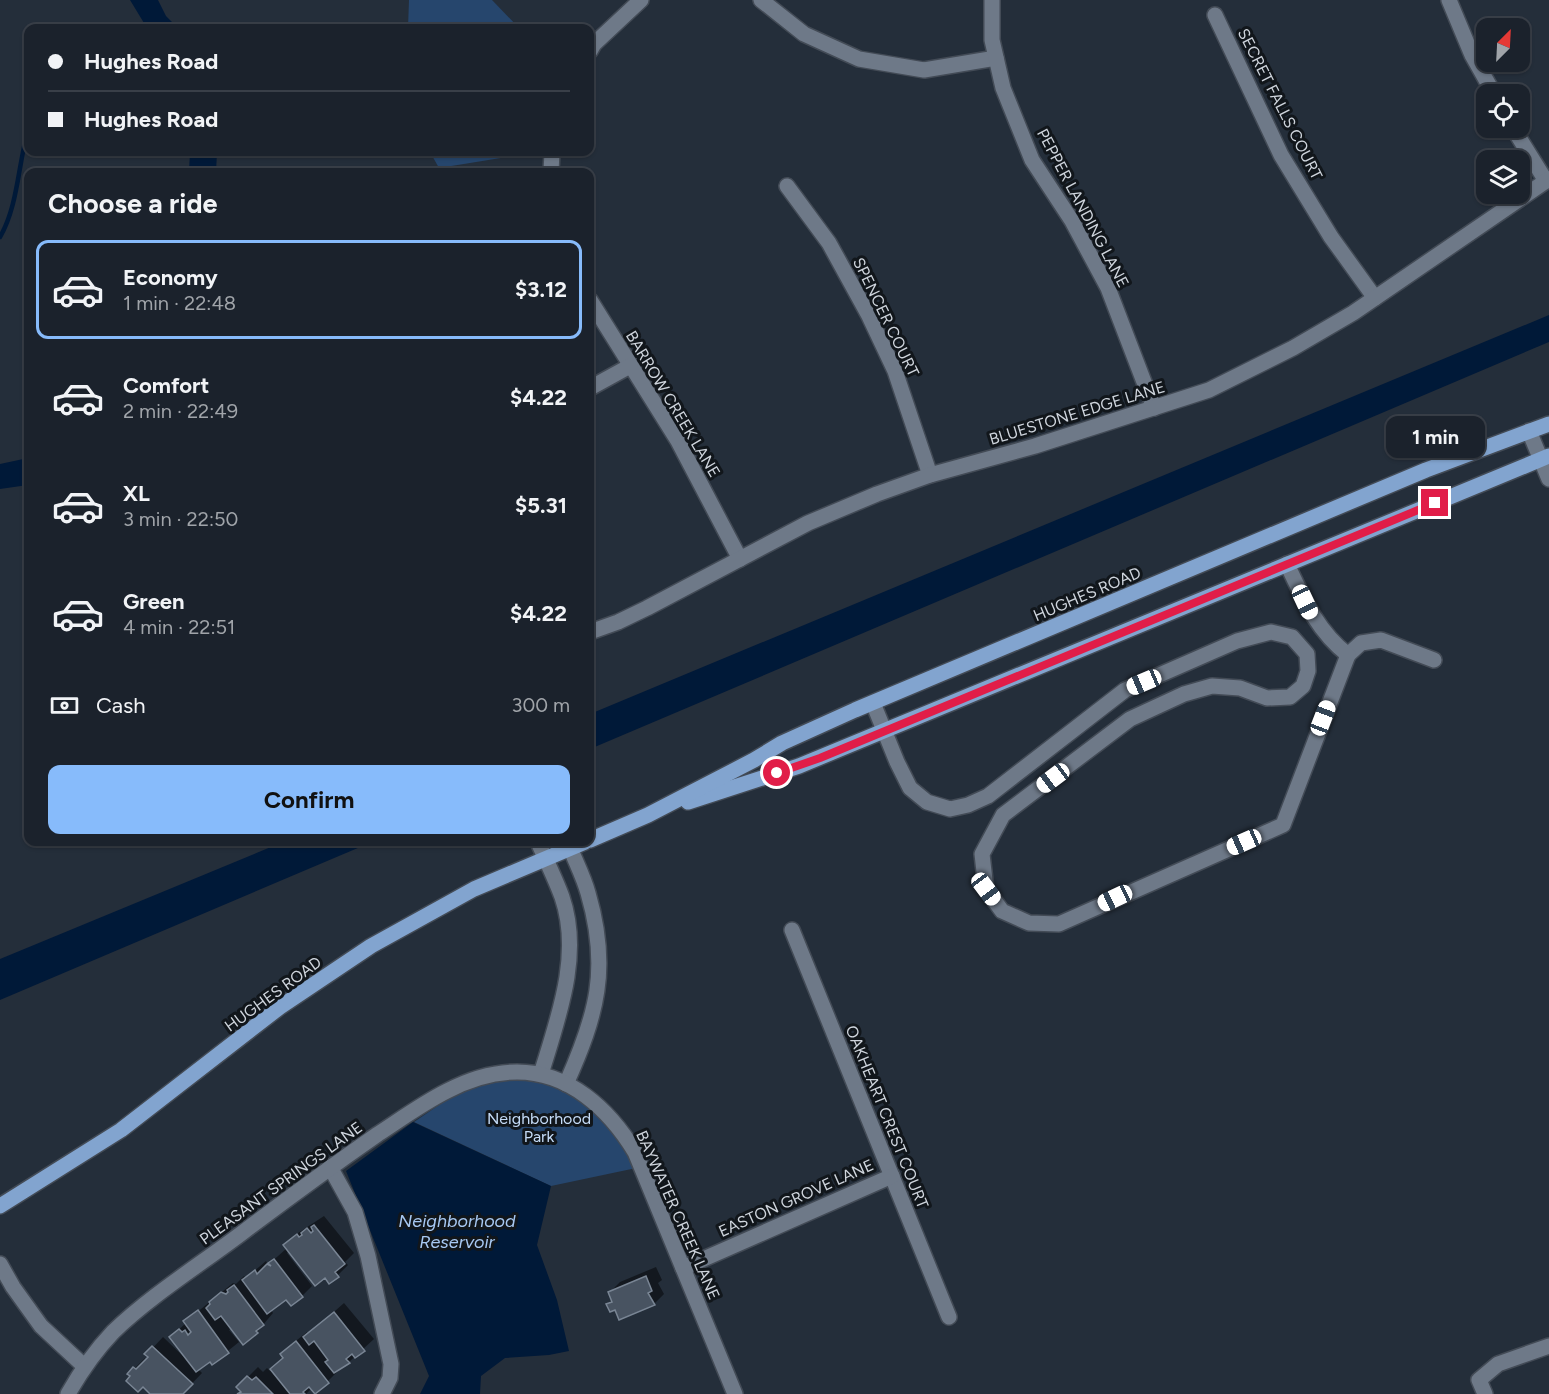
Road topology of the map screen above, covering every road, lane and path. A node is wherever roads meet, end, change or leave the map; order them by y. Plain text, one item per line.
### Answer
1 (641, 0) edge
2 (761, 0) edge
3 (992, 0) edge
4 (1449, 0) edge
5 (1215, 15) dead end
6 (594, 44) edge
7 (996, 58) junction
8 (1488, 84) edge
9 (1520, 138) edge
10 (1547, 180) edge
11 (787, 186) dead end
12 (1375, 298) junction
13 (594, 307) edge
14 (630, 366) junction
15 (594, 386) edge
16 (1154, 408) junction
17 (1549, 424) edge
18 (1529, 431) junction
19 (1545, 458) edge
20 (930, 475) junction
21 (1549, 479) edge
22 (740, 559) junction
23 (1287, 564) junction
24 (594, 631) edge
25 (1348, 655) junction
26 (1434, 660) dead end
27 (873, 703) junction
28 (884, 731) junction
29 (648, 815) junction
30 (594, 838) edge
31 (540, 846) edge
32 (567, 846) edge
33 (569, 846) edge
34 (546, 860) junction
35 (792, 930) dead end
36 (554, 1079) junction
37 (330, 1167) junction
38 (892, 1176) junction
39 (0, 1206) edge
40 (0, 1264) edge
41 (683, 1268) junction
42 (949, 1317) dead end
43 (1549, 1346) edge
44 (84, 1366) junction
45 (68, 1394) edge
46 (382, 1394) edge
47 (735, 1394) edge
48 (1485, 1394) edge

1 - 6 street
2 - 7 street
3 - 7 street, PEPPER LANDING LANE
4 - 8 street
5 - 12 street, SECRET FALLS COURT
7 - 16 street, PEPPER LANDING LANE
9 - 10 street
10 - 12 street, BLUESTONE EDGE LANE
11 - 20 street, SPENCER COURT
12 - 16 street, BLUESTONE EDGE LANE
13 - 14 street, BARROW CREEK LANE
14 - 15 street
14 - 22 street, BARROW CREEK LANE
16 - 20 street, BLUESTONE EDGE LANE
17 - 18 main road, HUGHES ROAD
18 - 19 street
18 - 27 main road, HUGHES ROAD
19 - 21 street
19 - 23 main road, HUGHES ROAD
20 - 22 street, BLUESTONE EDGE LANE
22 - 24 street, BLUESTONE EDGE LANE
23 - 25 street
23 - 28 main road, HUGHES ROAD
25 - 26 street
25 - 28 street
27 - 28 street
27 - 29 main road, HUGHES ROAD
28 - 29 main road, HUGHES ROAD
29 - 30 main road, HUGHES ROAD
31 - 34 street
32 - 34 main road, HUGHES ROAD
33 - 36 street
34 - 36 street
34 - 39 main road, HUGHES ROAD
35 - 38 street, OAKHEART CREST COURT
36 - 37 street, PLEASANT SPRINGS LANE
36 - 41 street, BAYWATER CREEK LANE
37 - 44 street, PLEASANT SPRINGS LANE
37 - 46 street
38 - 41 street, EASTON GROVE LANE
38 - 42 street, OAKHEART CREST COURT
40 - 44 street
41 - 47 street, BAYWATER CREEK LANE
43 - 48 street
44 - 45 street, PLEASANT SPRINGS LANE

